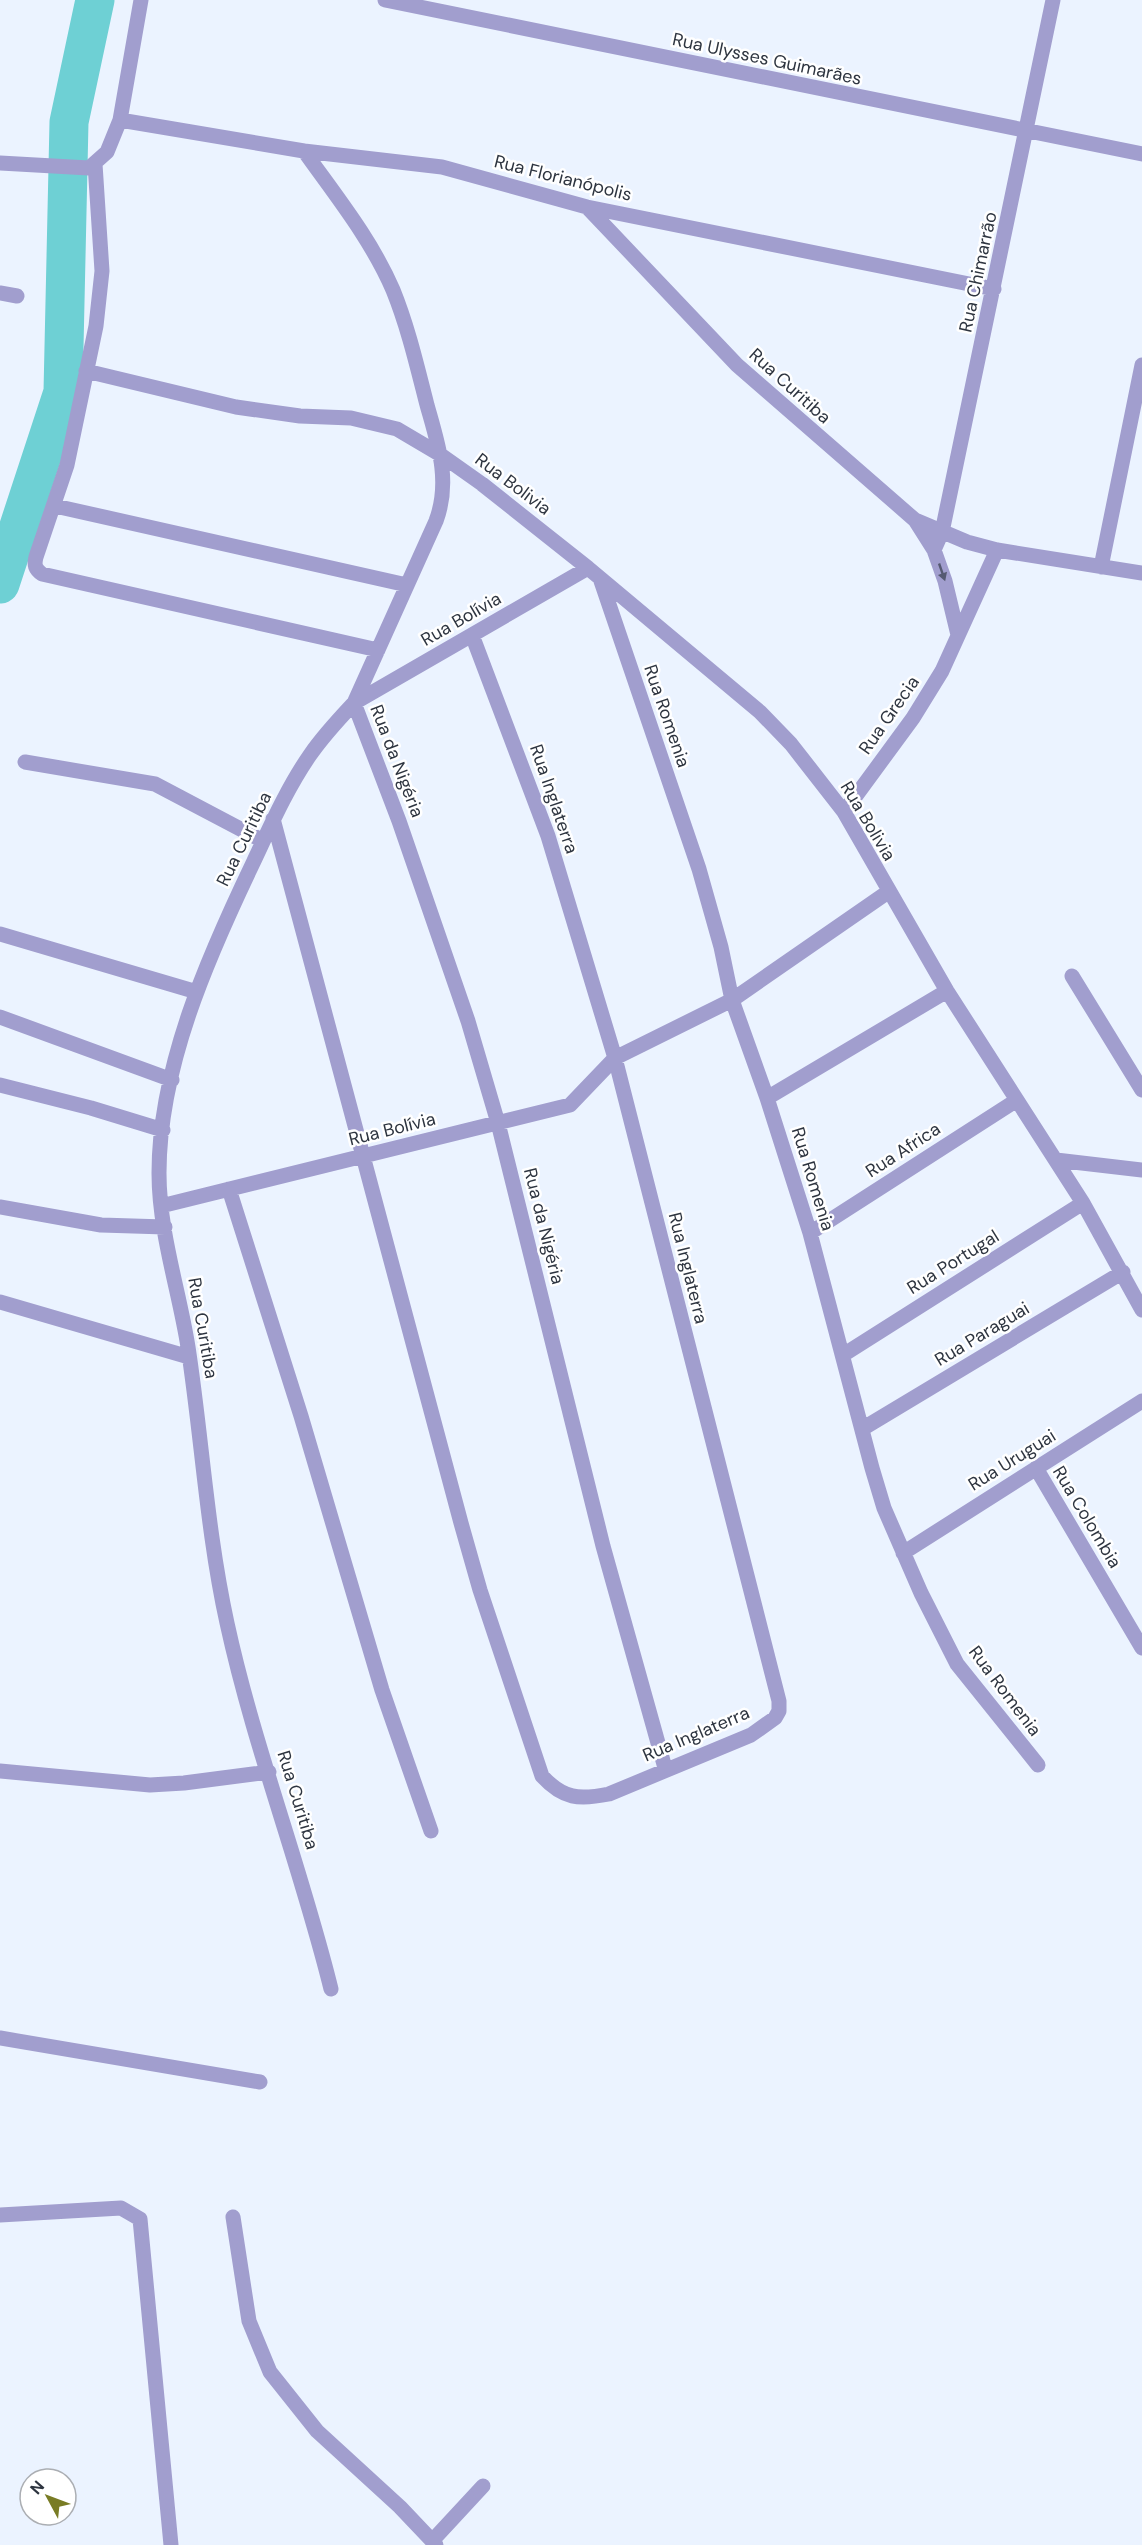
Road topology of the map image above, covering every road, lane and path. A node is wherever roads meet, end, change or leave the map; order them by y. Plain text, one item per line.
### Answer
1 (141, 0) edge
2 (385, 0) edge
3 (1053, 0) edge
4 (120, 120) junction
5 (1027, 132) junction
6 (304, 151) junction
7 (1142, 154) edge
8 (0, 163) edge
9 (90, 166) junction
10 (587, 207) junction
11 (994, 289) junction
12 (0, 293) edge
13 (17, 296) dead end
14 (1142, 364) edge
15 (86, 371) junction
16 (441, 455) junction
17 (55, 506) junction
18 (915, 520) junction
19 (942, 532) junction
20 (934, 550) junction
21 (997, 550) junction
22 (1101, 567) junction
23 (588, 568) junction
24 (1142, 573) edge
25 (600, 579) junction
26 (407, 585) junction
27 (472, 635) junction
28 (958, 635) junction
29 (378, 650) junction
30 (354, 703) junction
31 (25, 762) dead end
32 (844, 812) junction
33 (273, 819) junction
34 (263, 841) junction
35 (888, 892) junction
36 (0, 934) edge
37 (1072, 976) dead end
38 (947, 991) junction
39 (197, 992) junction
40 (732, 1000) junction
41 (0, 1017) edge
42 (615, 1058) junction
43 (172, 1080) junction
44 (0, 1085) edge
45 (1142, 1090) edge
46 (767, 1098) junction
47 (1017, 1100) junction
48 (498, 1123) junction
49 (163, 1130) junction
50 (362, 1156) junction
51 (1056, 1160) junction
52 (1142, 1170) edge
53 (229, 1189) junction
54 (1083, 1203) junction
55 (161, 1206) junction
56 (0, 1207) edge
57 (165, 1227) junction
58 (810, 1233) junction
59 (1123, 1272) junction
60 (0, 1302) edge
61 (1142, 1310) edge
62 (843, 1355) junction
63 (189, 1357) junction
64 (1142, 1401) edge
65 (862, 1429) junction
66 (1036, 1468) junction
67 (903, 1552) junction
68 (1142, 1648) edge
69 (1038, 1765) dead end
70 (665, 1768) junction
71 (0, 1771) edge
72 (269, 1772) junction
73 (431, 1831) dead end
74 (331, 1989) dead end
75 (0, 2038) edge
76 (260, 2082) dead end
77 (0, 2215) edge
78 (233, 2217) dead end
79 (483, 2486) dead end
80 (434, 2543) edge
81 (171, 2545) edge

1 - 4 street
2 - 5 street, Rua Ulysses Guimarães
3 - 5 street, Rua Chimarrão
4 - 6 street, Rua Florianópolis
4 - 9 street
5 - 7 street, Rua Ulysses Guimarães
5 - 11 street, Rua Chimarrão
6 - 10 street, Rua Florianópolis
6 - 16 street
8 - 9 street
9 - 15 street
10 - 11 street, Rua Florianópolis
10 - 18 street, Rua Curitiba
11 - 19 street, Rua Chimarrão
12 - 13 street
14 - 22 street
15 - 16 street, Rua Bolivia
15 - 17 street
16 - 23 street, Rua Bolivia
16 - 26 street
17 - 26 street
17 - 29 street
18 - 19 street, Rua Curitiba
18 - 20 street
19 - 20 street, Rua Chimarrão
19 - 21 street, Rua Curitiba
20 -> 28 street
21 - 22 street, Rua Curitiba
21 - 28 street, Rua Grecia
22 - 24 street, Rua Curitiba
23 - 25 street, Rua Bolivia
23 - 27 street, Rua Bolívia
25 - 32 street, Rua Bolivia
25 - 40 street, Rua Romenia
26 - 29 street
27 - 30 street, Rua Bolívia
27 - 42 street, Rua Inglaterra
28 - 32 street, Rua Grecia
29 - 30 street
30 - 33 street, Rua Curitiba
30 - 48 street, Rua da Nigéria
31 - 34 street
32 - 35 street, Rua Bolivia
33 - 34 street, Rua Curitiba
33 - 50 street, Rua Inglaterra
34 - 39 street, Rua Curitiba
35 - 38 street, Rua Bolivia
35 - 40 street, Rua Bolívia
36 - 39 street
37 - 45 street
38 - 46 street
38 - 47 street, Rua Bolivia
39 - 43 street, Rua Curitiba
40 - 42 street, Rua Bolívia
40 - 46 street, Rua Romenia
41 - 43 street
42 - 48 street, Rua Bolívia
42 - 70 street, Rua Inglaterra
43 - 49 street, Rua Curitiba
44 - 49 street
46 - 58 street, Rua Romenia
47 - 51 street, Rua Bolivia
47 - 58 street, Rua Africa
48 - 50 street, Rua Bolívia
48 - 70 street, Rua da Nigéria
49 - 55 street, Rua Curitiba
50 - 53 street, Rua Bolívia
50 - 70 street, Rua Inglaterra
51 - 52 street
51 - 54 street, Rua Bolivia
53 - 55 street, Rua Bolívia
53 - 73 street
54 - 59 street, Rua Bolivia
54 - 62 street, Rua Portugal
55 - 57 street, Rua Curitiba
56 - 57 street
57 - 63 street, Rua Curitiba
58 - 62 street, Rua Romenia
59 - 61 street, Rua Bolivia
59 - 65 street, Rua Paraguai
60 - 63 street
62 - 65 street, Rua Romenia
63 - 72 street, Rua Curitiba
64 - 66 street, Rua Uruguai
65 - 67 street, Rua Romenia
66 - 67 street, Rua Uruguai
66 - 68 street, Rua Colombia
67 - 69 street, Rua Romenia
71 - 72 street
72 - 74 street, Rua Curitiba
75 - 76 street
77 - 81 street
78 - 80 street
79 - 80 street

